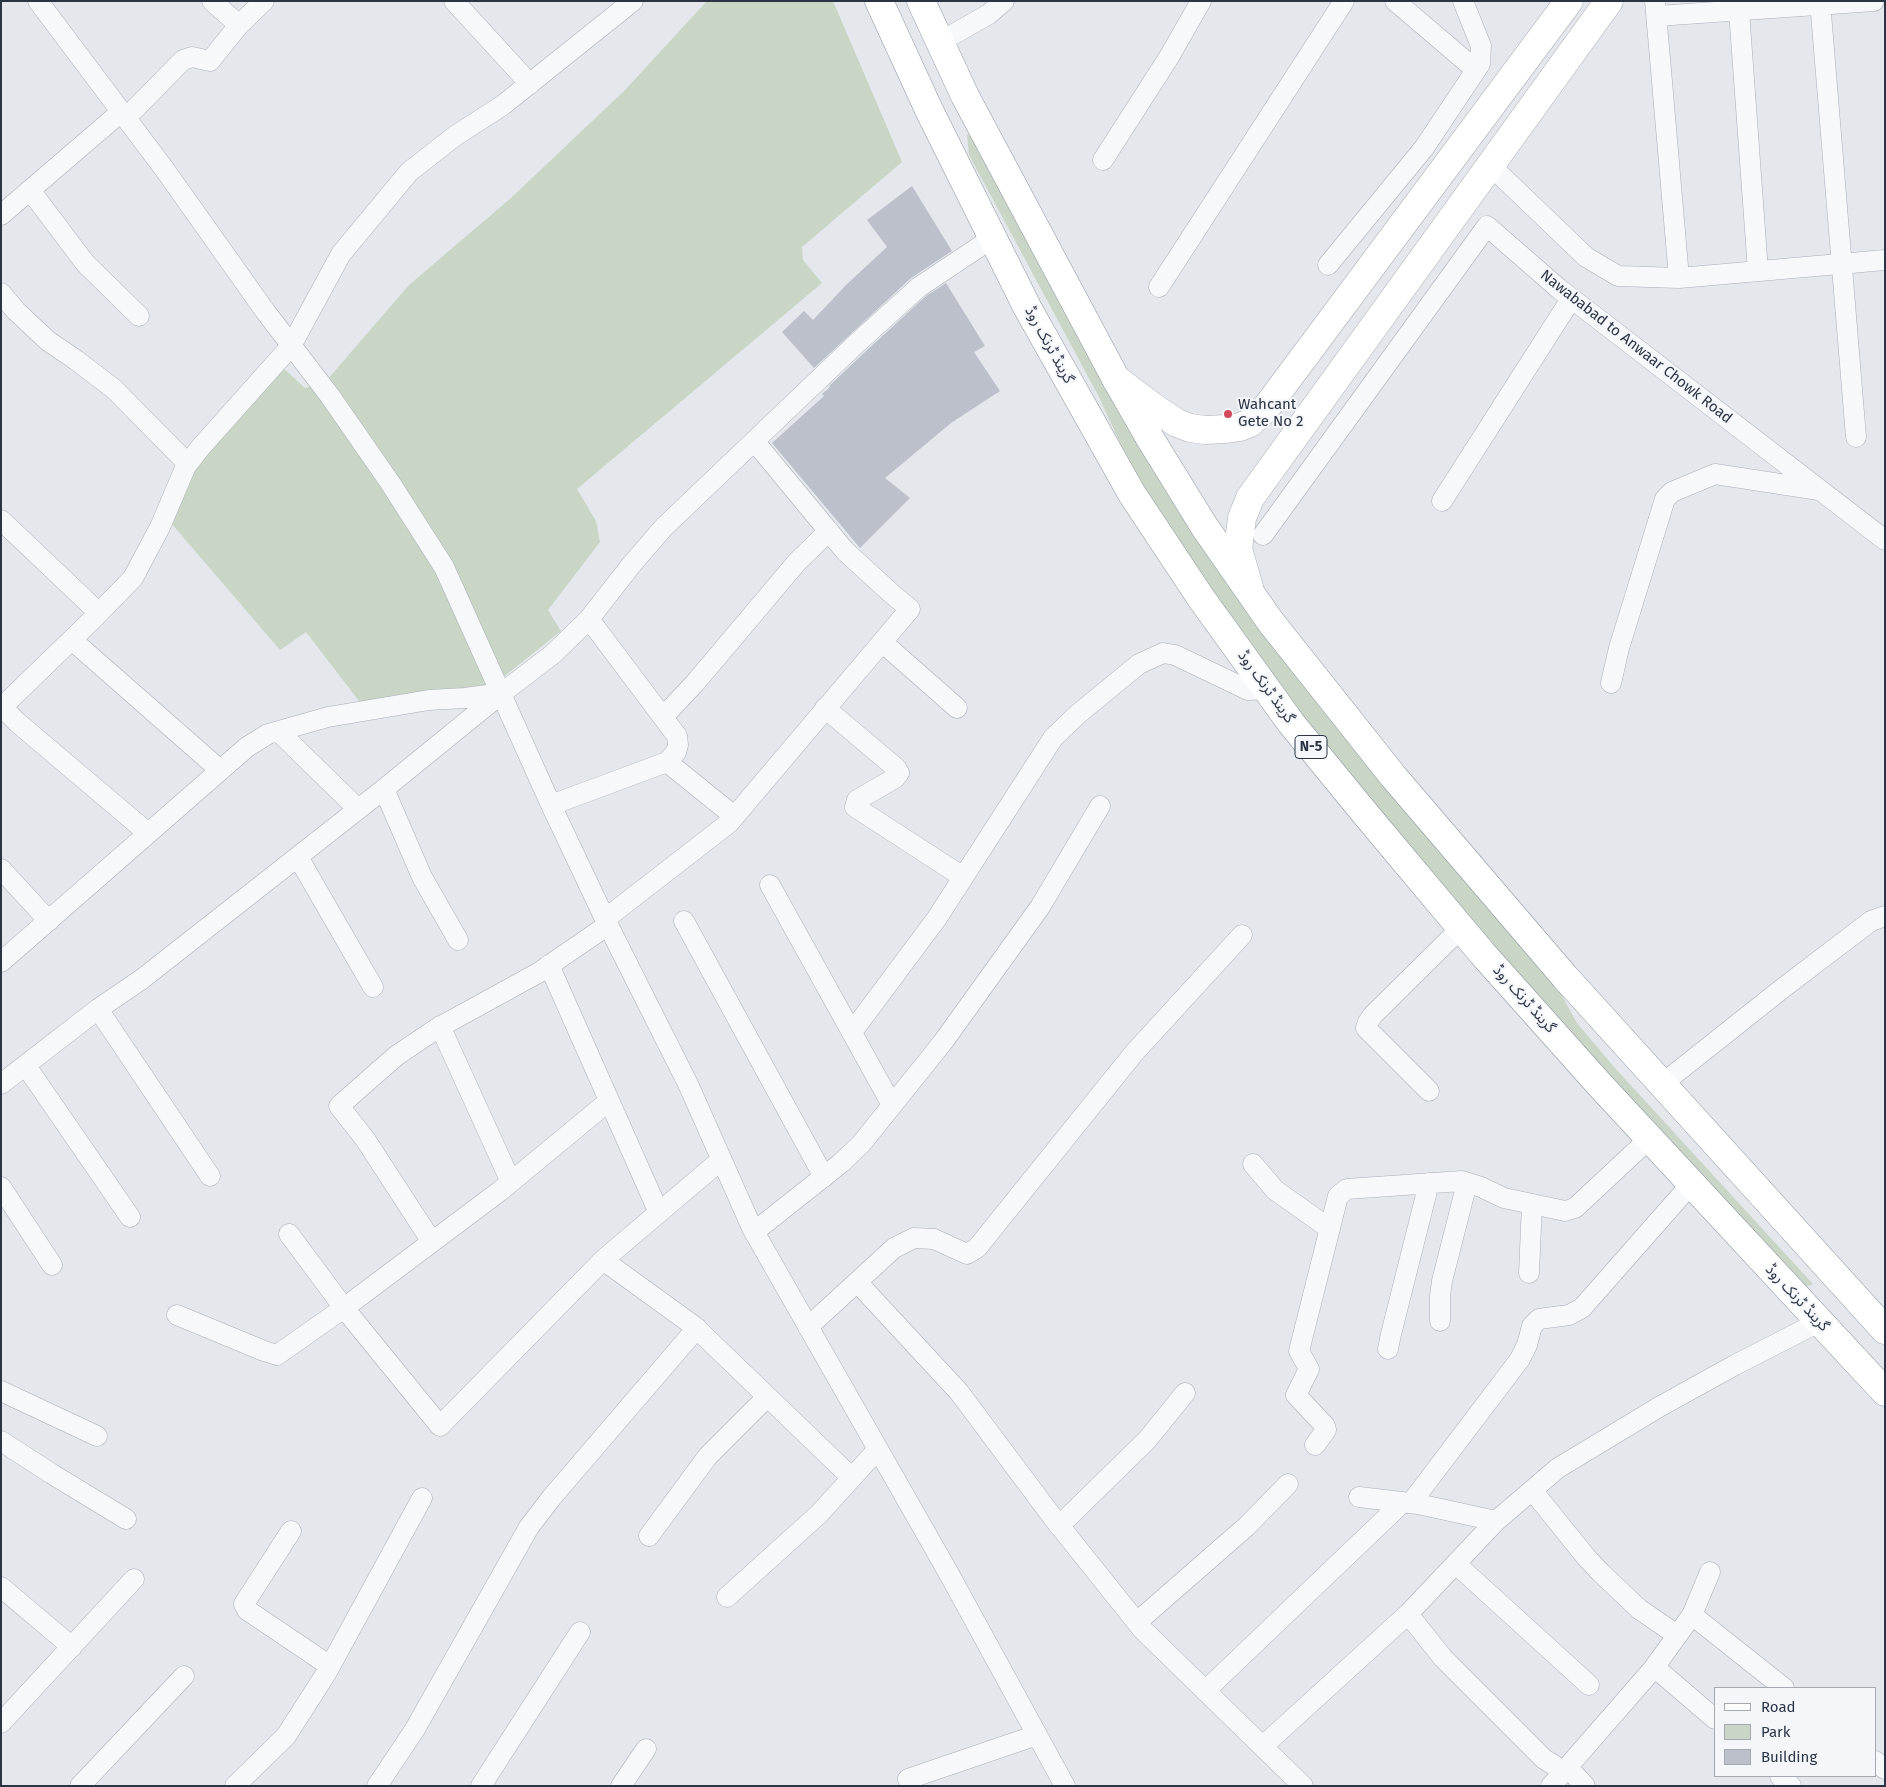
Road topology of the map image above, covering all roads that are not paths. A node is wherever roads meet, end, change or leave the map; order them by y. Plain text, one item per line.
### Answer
1 (38, 1) edge
2 (212, 1) edge
3 (264, 1) edge
4 (454, 1) edge
5 (633, 1) edge
6 (879, 1) edge
7 (921, 1) edge
8 (1004, 1) edge
9 (1201, 1) edge
10 (1344, 1) edge
11 (1395, 1) edge
12 (1463, 1) edge
13 (1570, 1) edge
14 (1609, 1) edge
15 (1874, 1) edge
16 (1820, 3) edge
17 (1656, 9) edge
18 (1739, 11) junction
19 (239, 25) junction
20 (940, 42) junction
21 (1522, 66) junction
22 (1476, 70) junction
23 (1551, 82) junction
24 (530, 84) junction
25 (965, 96) junction
26 (928, 110) junction
27 (123, 115) junction
28 (1103, 160) dead end
29 (1490, 165) junction
30 (30, 190) junction
31 (1, 215) edge
32 (994, 237) junction
33 (1885, 260) edge
34 (1841, 263) junction
35 (1328, 265) dead end
36 (1758, 271) junction
37 (1679, 278) junction
38 (1159, 287) dead end
39 (1, 293) edge
40 (1571, 298) junction
41 (139, 316) dead end
42 (291, 346) junction
43 (1116, 380) junction
44 (1856, 437) dead end
45 (755, 442) junction
46 (188, 464) junction
47 (1821, 490) junction
48 (1442, 500) dead end
49 (5, 527) edge
50 (829, 531) junction
51 (1262, 535) dead end
52 (1885, 540) edge
53 (1252, 595) junction
54 (99, 613) junction
55 (589, 619) junction
56 (72, 640) junction
57 (882, 642) junction
58 (1611, 683) dead end
59 (1267, 689) junction
60 (502, 692) junction
61 (2, 707) edge
62 (825, 708) junction
63 (957, 708) dead end
64 (663, 717) junction
65 (278, 731) junction
66 (667, 762) junction
67 (220, 770) junction
68 (384, 789) junction
69 (551, 805) junction
70 (1100, 806) dead end
71 (358, 809) junction
72 (734, 816) junction
73 (148, 834) junction
74 (298, 857) junction
75 (1, 869) edge
76 (963, 877) junction
77 (770, 885) dead end
78 (1885, 916) edge
79 (49, 921) junction
80 (684, 921) dead end
81 (606, 922) junction
82 (1461, 928) junction
83 (1242, 935) dead end
84 (458, 940) dead end
85 (1, 962) edge
86 (549, 966) junction
87 (374, 987) dead end
88 (98, 1009) junction
89 (440, 1026) junction
90 (852, 1032) junction
91 (26, 1066) junction
92 (1, 1084) edge
93 (1662, 1084) junction
94 (1429, 1091) dead end
95 (609, 1101) junction
96 (892, 1105) junction
97 (1650, 1138) junction
98 (721, 1160) junction
99 (1253, 1164) dead end
100 (210, 1176) dead end
101 (824, 1177) junction
102 (511, 1182) junction
103 (1430, 1183) junction
104 (1467, 1183) junction
105 (1692, 1183) junction
106 (1, 1187) edge
107 (1532, 1204) junction
108 (659, 1213) junction
109 (130, 1217) dead end
110 (1330, 1229) junction
111 (754, 1232) junction
112 (289, 1234) dead end
113 (432, 1242) junction
114 (603, 1260) junction
115 (52, 1265) dead end
116 (1529, 1274) dead end
117 (857, 1282) junction
118 (1851, 1293) junction
119 (344, 1308) junction
120 (177, 1315) dead end
121 (1440, 1321) dead end
122 (1819, 1322) junction
123 (808, 1327) junction
124 (697, 1328) junction
125 (1885, 1330) edge
126 (1388, 1349) dead end
127 (1, 1391) edge
128 (1885, 1392) edge
129 (1185, 1393) dead end
130 (767, 1397) junction
131 (97, 1436) dead end
132 (1, 1441) edge
133 (1315, 1444) dead end
134 (878, 1450) junction
135 (852, 1478) junction
136 (1288, 1484) dead end
137 (1532, 1490) junction
138 (1359, 1497) dead end
139 (422, 1498) dead end
140 (1407, 1503) junction
141 (126, 1519) dead end
142 (1496, 1521) junction
143 (1059, 1526) junction
144 (291, 1531) dead end
145 (649, 1536) dead end
146 (1456, 1564) junction
147 (1710, 1572) dead end
148 (134, 1579) dead end
149 (1, 1587) edge
150 (727, 1597) dead end
151 (1408, 1614) junction
152 (1692, 1615) junction
153 (1137, 1622) junction
154 (580, 1632) dead end
155 (1677, 1635) junction
156 (72, 1647) junction
157 (330, 1666) junction
158 (1659, 1671) dead end
159 (184, 1676) dead end
160 (1588, 1685) dead end
161 (1783, 1687) edge
162 (1205, 1691) junction
163 (1714, 1718) edge
164 (1, 1723) edge
165 (1037, 1735) junction
166 (1263, 1746) junction
167 (646, 1749) dead end
168 (1565, 1770) junction
169 (1781, 1777) edge
170 (908, 1779) dead end
171 (1297, 1784) edge
172 (80, 1786) edge
173 (236, 1786) edge
174 (377, 1786) edge
175 (481, 1786) edge
176 (622, 1786) edge
177 (1065, 1786) edge
178 (1551, 1786) edge
179 (1584, 1786) edge
180 (1791, 1786) edge

1 - 27 street
2 - 19 street
3 - 19 street
4 - 24 street
5 - 24 street
6 - 26 main road, گرینڈ ٹرنک روڈ / N-5
7 - 20 main road
8 - 20 street
9 - 28 street
10 - 38 street
11 - 22 street
12 - 22 street
13 - 21 main road
14 - 23 main road
15 - 16 street
16 - 18 street
16 - 34 street
17 - 18 street
17 - 37 street
18 - 36 street
19 - 27 street
20 - 25 main road
21 - 23 main road
21 - 43 main road
22 - 35 street
23 - 29 main road
24 - 42 street
25 - 26 main road
25 - 43 main road
26 - 32 main road, گرینڈ ٹرنک روڈ / N-5
27 - 30 street
27 - 42 street
29 - 37 street
29 - 53 main road
30 - 31 street
30 - 41 street
32 - 45 street
32 - 59 main road, گرینڈ ٹرنک روڈ / N-5
33 - 34 street
34 - 36 street
34 - 44 street
36 - 37 street
39 - 46 street
40 - 47 street, Nawababad to Anwaar Chowk Road
40 - 48 street
40 - 51 street, Nawababad to Anwaar Chowk Road
42 - 46 street
42 - 60 street
43 - 53 main road
45 - 50 street
45 - 55 street
46 - 54 street
47 - 52 street, Nawababad to Anwaar Chowk Road
47 - 58 street
49 - 54 street
50 - 57 street
50 - 64 street
53 - 93 main road
54 - 56 street
55 - 60 street
55 - 64 street
56 - 61 street
56 - 67 street
57 - 62 street
57 - 63 street
59 - 76 street
59 - 82 main road, گرینڈ ٹرنک روڈ / N-5
60 - 65 street
60 - 68 street
60 - 69 street
61 - 73 street
62 - 72 street
62 - 76 street
64 - 66 street
65 - 67 street
65 - 71 street
66 - 69 street
66 - 72 street
67 - 73 street
68 - 71 street
68 - 84 street
69 - 81 street
70 - 96 street
71 - 74 street
72 - 81 street
73 - 79 street
74 - 87 street
74 - 88 street
75 - 79 street
76 - 90 street
77 - 90 street
78 - 93 street
79 - 85 street
80 - 101 street
81 - 86 street
81 - 98 street
82 - 94 street
82 - 97 main road, گرینڈ ٹرنک روڈ / N-5
83 - 117 street
86 - 89 street
86 - 95 street
88 - 91 street
88 - 100 street
89 - 102 street
89 - 113 street
90 - 96 street
91 - 92 street
91 - 109 street
93 - 118 main road
95 - 102 street
95 - 108 street
96 - 101 street
97 - 105 main road, گرینڈ ٹرنک روڈ / N-5
97 - 107 street
98 - 108 street
98 - 111 street
99 - 110 street
101 - 111 street
102 - 113 street
103 - 104 street
103 - 110 street
103 - 126 street
104 - 107 street
104 - 121 street
105 - 122 main road, گرینڈ ٹرنک روڈ / N-5
105 - 140 street
106 - 115 street
107 - 116 street
108 - 114 street
110 - 133 street
111 - 123 street
112 - 119 street
113 - 119 street
114 - 119 street
114 - 124 street
117 - 123 street
117 - 143 street
118 - 122 main road
118 - 125 main road
119 - 120 street
122 - 128 main road, گرینڈ ٹرنک روڈ / N-5
122 - 137 street
123 - 134 street
124 - 130 street
124 - 174 street
127 - 131 street
129 - 143 street
130 - 135 street
130 - 145 street
132 - 141 street
134 - 135 street
134 - 165 street
135 - 150 street
136 - 153 street
137 - 142 street
137 - 155 street
138 - 140 street
139 - 157 street
140 - 142 street
140 - 162 street
142 - 146 street
143 - 153 street
144 - 157 street
146 - 151 street
146 - 160 street
147 - 152 street
148 - 156 street
149 - 156 street
151 - 166 street
151 - 168 street
152 - 155 street
152 - 161 street
153 - 162 street
154 - 175 street
155 - 168 street
156 - 164 street
157 - 173 street
158 - 163 street
159 - 172 street
162 - 166 street
165 - 170 street
165 - 177 street
166 - 171 street
167 - 176 street
168 - 178 street
168 - 179 street
169 - 180 street

